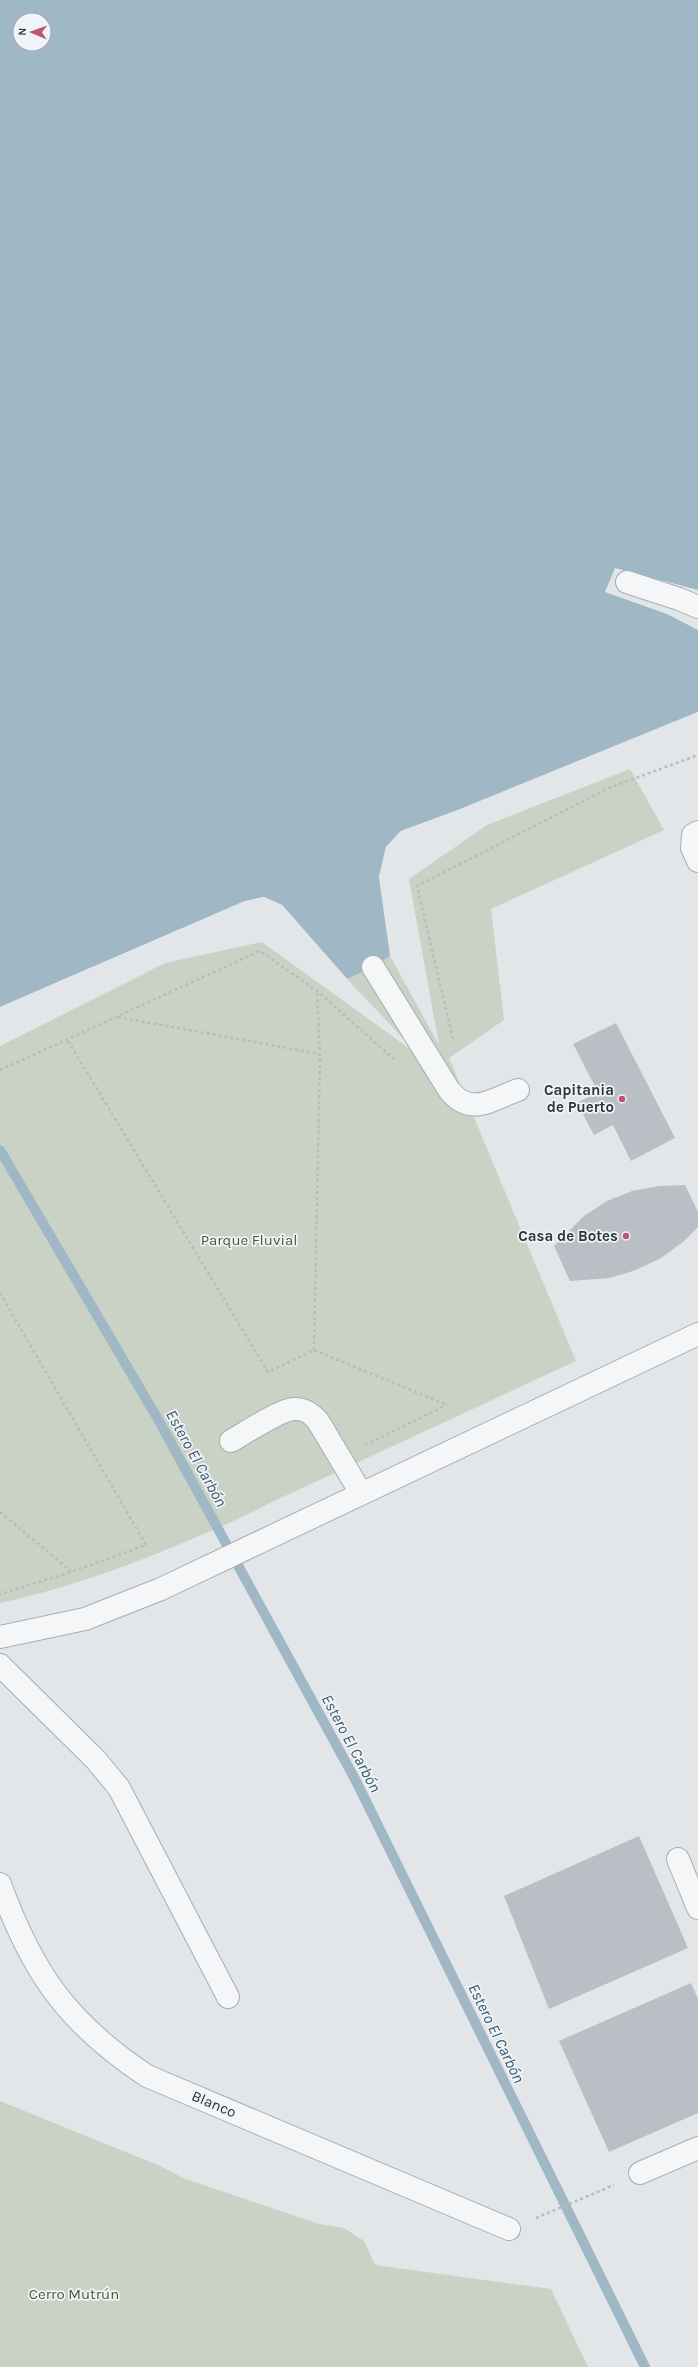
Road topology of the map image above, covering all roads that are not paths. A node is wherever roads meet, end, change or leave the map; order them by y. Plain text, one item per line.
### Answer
1 (626, 582) dead end
2 (698, 607) edge
3 (373, 967) dead end
4 (518, 1090) dead end
5 (698, 1334) edge
6 (232, 1441) dead end
7 (361, 1493) junction
8 (0, 1637) edge
9 (0, 1665) edge
10 (678, 1859) dead end
11 (0, 1884) edge
12 (698, 1908) edge
13 (228, 1997) dead end
14 (698, 2148) edge
15 (640, 2173) road end
16 (509, 2229) road end

1 - 2 street
3 - 4 street
5 - 7 street
6 - 7 street
7 - 8 street
9 - 13 street
10 - 12 street
11 - 16 street, Blanco
14 - 15 street

